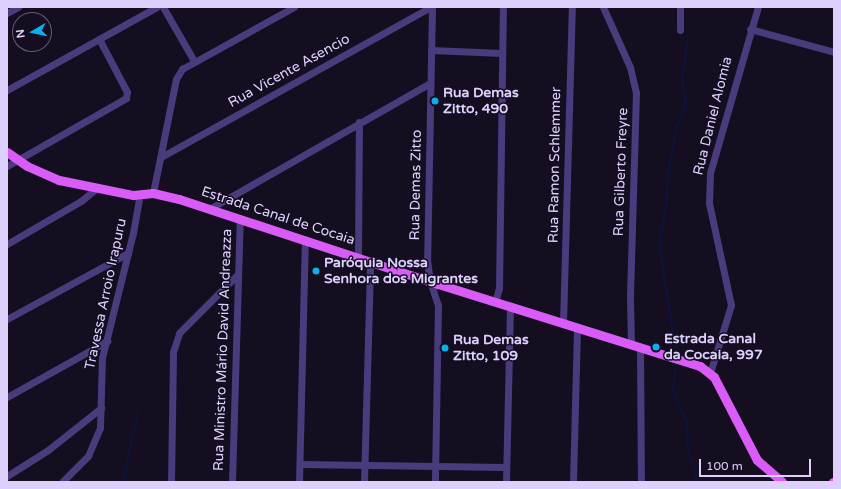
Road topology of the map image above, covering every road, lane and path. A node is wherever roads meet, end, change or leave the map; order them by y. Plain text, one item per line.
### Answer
1 (18, 7) edge
2 (157, 7) edge
3 (163, 7) edge
4 (294, 7) edge
5 (431, 7) edge
6 (503, 7) edge
7 (572, 7) edge
8 (603, 7) edge
9 (680, 7) edge
10 (758, 7) edge
11 (7, 13) edge
12 (750, 29) junction
13 (680, 30) dead end
14 (99, 39) junction
15 (431, 50) junction
16 (834, 52) edge
17 (502, 53) junction
18 (194, 61) junction
19 (430, 83) junction
20 (7, 90) edge
21 (359, 122) junction
22 (7, 152) edge
23 (161, 157) junction
24 (19, 160) junction
25 (7, 166) edge
26 (96, 189) junction
27 (154, 193) junction
28 (140, 195) junction
29 (211, 208) junction
30 (240, 218) junction
31 (305, 240) junction
32 (7, 244) edge
33 (128, 253) junction
34 (358, 257) junction
35 (370, 261) junction
36 (237, 275) junction
37 (430, 281) junction
38 (495, 302) junction
39 (510, 306) junction
40 (7, 319) edge
41 (563, 324) junction
42 (577, 328) junction
43 (107, 341) junction
44 (631, 344) junction
45 (640, 347) junction
46 (710, 373) junction
47 (7, 397) edge
48 (101, 408) junction
49 (300, 464) junction
50 (365, 466) junction
51 (436, 466) junction
52 (506, 467) junction
53 (7, 476) edge
54 (62, 482) edge
55 (171, 482) edge
56 (232, 482) edge
57 (299, 482) edge
58 (364, 482) edge
59 (435, 482) edge
60 (506, 482) edge
61 (573, 482) edge
62 (641, 482) edge
63 (782, 482) edge

1 - 11 street
2 - 14 street
3 - 18 street
4 - 18 street
5 - 15 street, Rua Demas Zitto
5 - 23 street, Rua Vicente Asencio
6 - 17 street
7 - 41 street, Rua Ramon Schlemmer
8 - 44 street, Rua Gilberto Freyre
9 - 13 street
10 - 12 street, Rua Daniel Alomia
12 - 16 street
12 - 46 street, Rua Daniel Alomia
14 - 20 street
14 - 24 street
15 - 17 street
15 - 19 street, Rua Demas Zitto
17 - 38 street
18 - 23 street
19 - 21 street
19 - 37 street, Rua Demas Zitto
21 - 29 street
21 - 34 street
22 - 24 main road, Estrada Canal de Cocaia
23 - 27 street
24 - 25 street
24 - 26 main road, Estrada Canal de Cocaia
26 - 28 main road, Estrada Canal de Cocaia
26 - 32 street
27 - 28 main road, Estrada Canal de Cocaia
27 - 29 main road, Estrada Canal de Cocaia
28 - 33 street, Travessa Arroio Irapuru
29 - 30 main road, Estrada Canal de Cocaia
30 - 31 main road, Estrada Canal de Cocaia
30 - 36 street, Rua Ministro Mário David Andreazza
31 - 34 main road, Estrada Canal de Cocaia
31 - 49 street
33 - 40 street
33 - 43 street, Travessa Arroio Irapuru
34 - 35 main road, Estrada Canal de Cocaia
35 - 37 main road, Estrada Canal de Cocaia
35 - 50 street
36 - 55 street
36 - 56 street, Rua Ministro Mário David Andreazza
37 - 38 main road, Estrada Canal de Cocaia
37 - 51 street, Rua Demas Zitto
38 - 39 main road, Estrada Canal de Cocaia
39 - 41 main road, Estrada Canal de Cocaia
39 - 52 street
41 - 42 main road, Estrada Canal de Cocaia
42 - 44 main road, Estrada Canal de Cocaia
42 - 61 street
43 - 47 street
43 - 48 street, Travessa Arroio Irapuru
44 - 45 main road, Estrada Canal de Cocaia
45 - 46 main road, Estrada Canal de Cocaia
45 - 62 street
46 - 63 main road, Estrada Canal de Cocaia
48 - 53 street
48 - 54 street, Travessa Arroio Irapuru
49 - 50 street
49 - 57 street
50 - 51 street
50 - 58 street
51 - 52 street
51 - 59 street, Rua Demas Zitto
52 - 60 street

